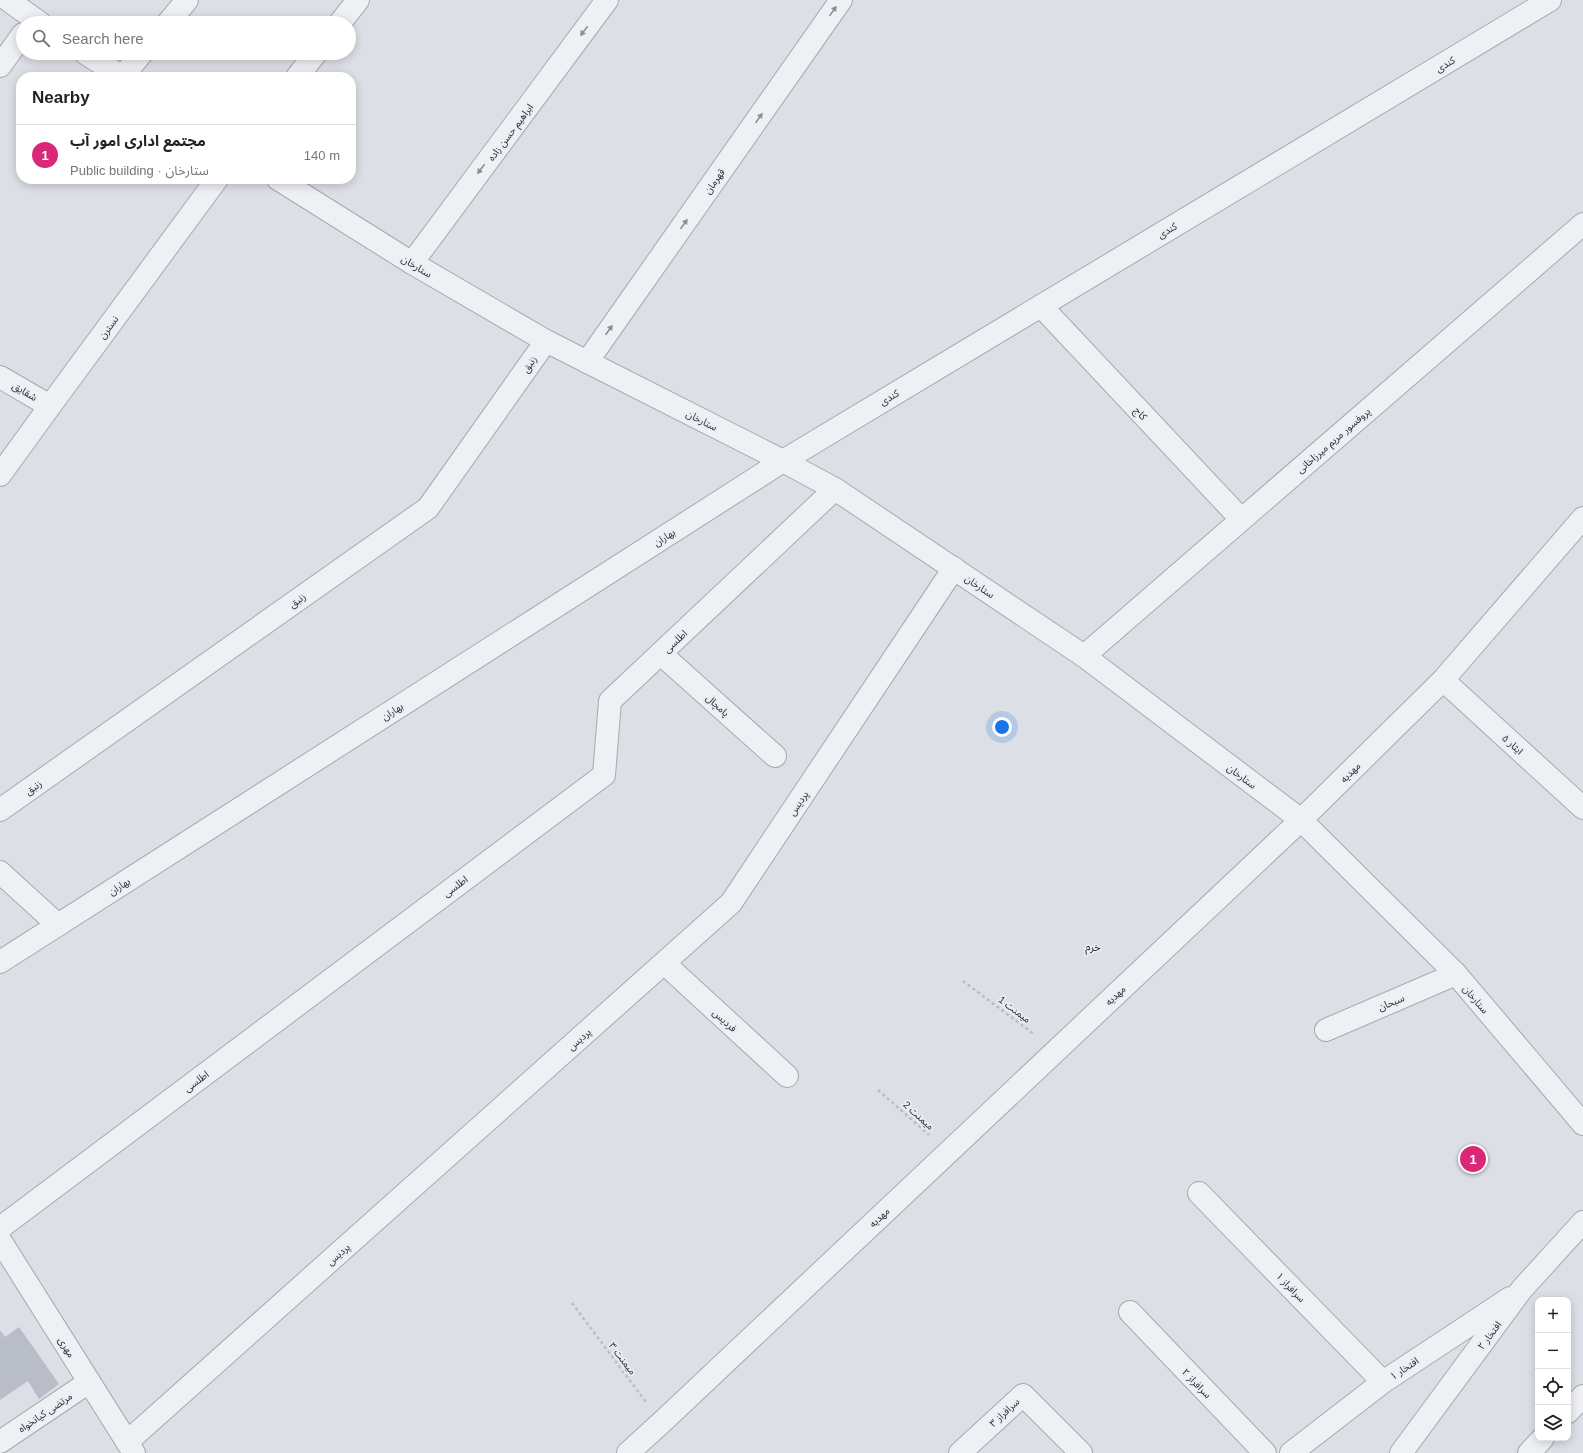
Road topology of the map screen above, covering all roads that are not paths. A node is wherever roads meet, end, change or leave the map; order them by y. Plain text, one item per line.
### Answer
1 (8, 0) edge
2 (187, 0) edge
3 (358, 0) edge
4 (607, 0) edge
5 (841, 0) edge
6 (1550, 0) edge
7 (23, 16) edge
8 (174, 16) edge
9 (345, 16) edge
10 (16, 46) edge
11 (96, 60) edge
12 (136, 60) edge
13 (310, 60) edge
14 (0, 66) edge
15 (114, 72) edge
16 (126, 72) edge
17 (301, 72) edge
18 (213, 184) edge
19 (286, 184) edge
20 (1583, 224) edge
21 (412, 263) junction
22 (1041, 306) junction
23 (546, 341) junction
24 (587, 362) junction
25 (0, 377) edge
26 (50, 406) junction
27 (783, 461) junction
28 (0, 475) edge
29 (835, 489) junction
30 (1583, 518) edge
31 (1241, 520) junction
32 (954, 568) junction
33 (662, 654) junction
34 (1084, 656) junction
35 (1443, 680) junction
36 (776, 756) dead end
37 (1583, 808) edge
38 (0, 810) edge
39 (1302, 820) junction
40 (0, 872) edge
41 (58, 925) junction
42 (0, 962) edge
43 (664, 963) junction
44 (1456, 974) junction
45 (1326, 1030) dead end
46 (787, 1076) dead end
47 (1583, 1124) edge
48 (1199, 1193) dead end
49 (1583, 1222) edge
50 (0, 1228) edge
51 (0, 1240) edge
52 (1522, 1290) junction
53 (1130, 1312) dead end
54 (90, 1382) junction
55 (1383, 1382) junction
56 (1583, 1396) edge
57 (1571, 1409) edge
58 (1540, 1441) edge
59 (0, 1442) edge
60 (131, 1448) edge
61 (628, 1453) edge
62 (960, 1453) edge
63 (1081, 1453) edge
64 (1265, 1453) edge
65 (1292, 1453) edge
66 (1401, 1453) edge
67 (1529, 1453) edge

1 - 7 street
2 - 8 street
3 - 9 street
4 -> 21 street, ابراهیم حسن زاده
24 -> 5 street, قهرمان
6 - 22 street, کندی
10 - 14 street
11 - 15 street
12 - 16 street
13 - 17 street
18 - 26 street, نسترن
19 - 21 street, ستارخان
20 - 31 street, پروفسور مریم میرزاخانی
21 - 23 street, ستارخان
22 - 27 street, کندی
22 - 31 street, کاج
23 - 24 street, ستارخان
23 - 38 street, زنبق
24 - 27 street, ستارخان
25 - 26 street, شقایق
26 - 28 street, نسترن
27 - 29 street, ستارخان
27 - 41 street, بهاران
29 - 32 street, ستارخان
29 - 33 street, اطلسی
30 - 35 street, مهدیه
31 - 34 street, پروفسور مریم میرزاخانی
32 - 34 street, ستارخان
32 - 43 street, پردیس
33 - 36 street, پامچال
33 - 50 street, اطلسی
34 - 39 street, ستارخان
35 - 37 street, ایثار ۵
35 - 39 street, مهدیه
39 - 44 street, ستارخان
39 - 61 street, مهدیه
40 - 41 street
41 - 42 street, بهاران
43 - 46 street, فردیس
43 - 60 street, پردیس
44 - 45 street, سبحان
44 - 47 street, ستارخان
48 - 55 street, سرافراز ۱
49 - 52 street, افتخار ۲
51 - 54 street, مهری
52 - 55 street, افتخار ۱
52 - 66 street, افتخار ۲
53 - 64 street, سرافراز ۲
54 - 59 street, مرتضی کیانخواه
54 - 60 street, مهری
55 - 65 street, افتخار ۱
56 - 57 street
58 - 67 street
62 - 63 street, سرافراز ۳

